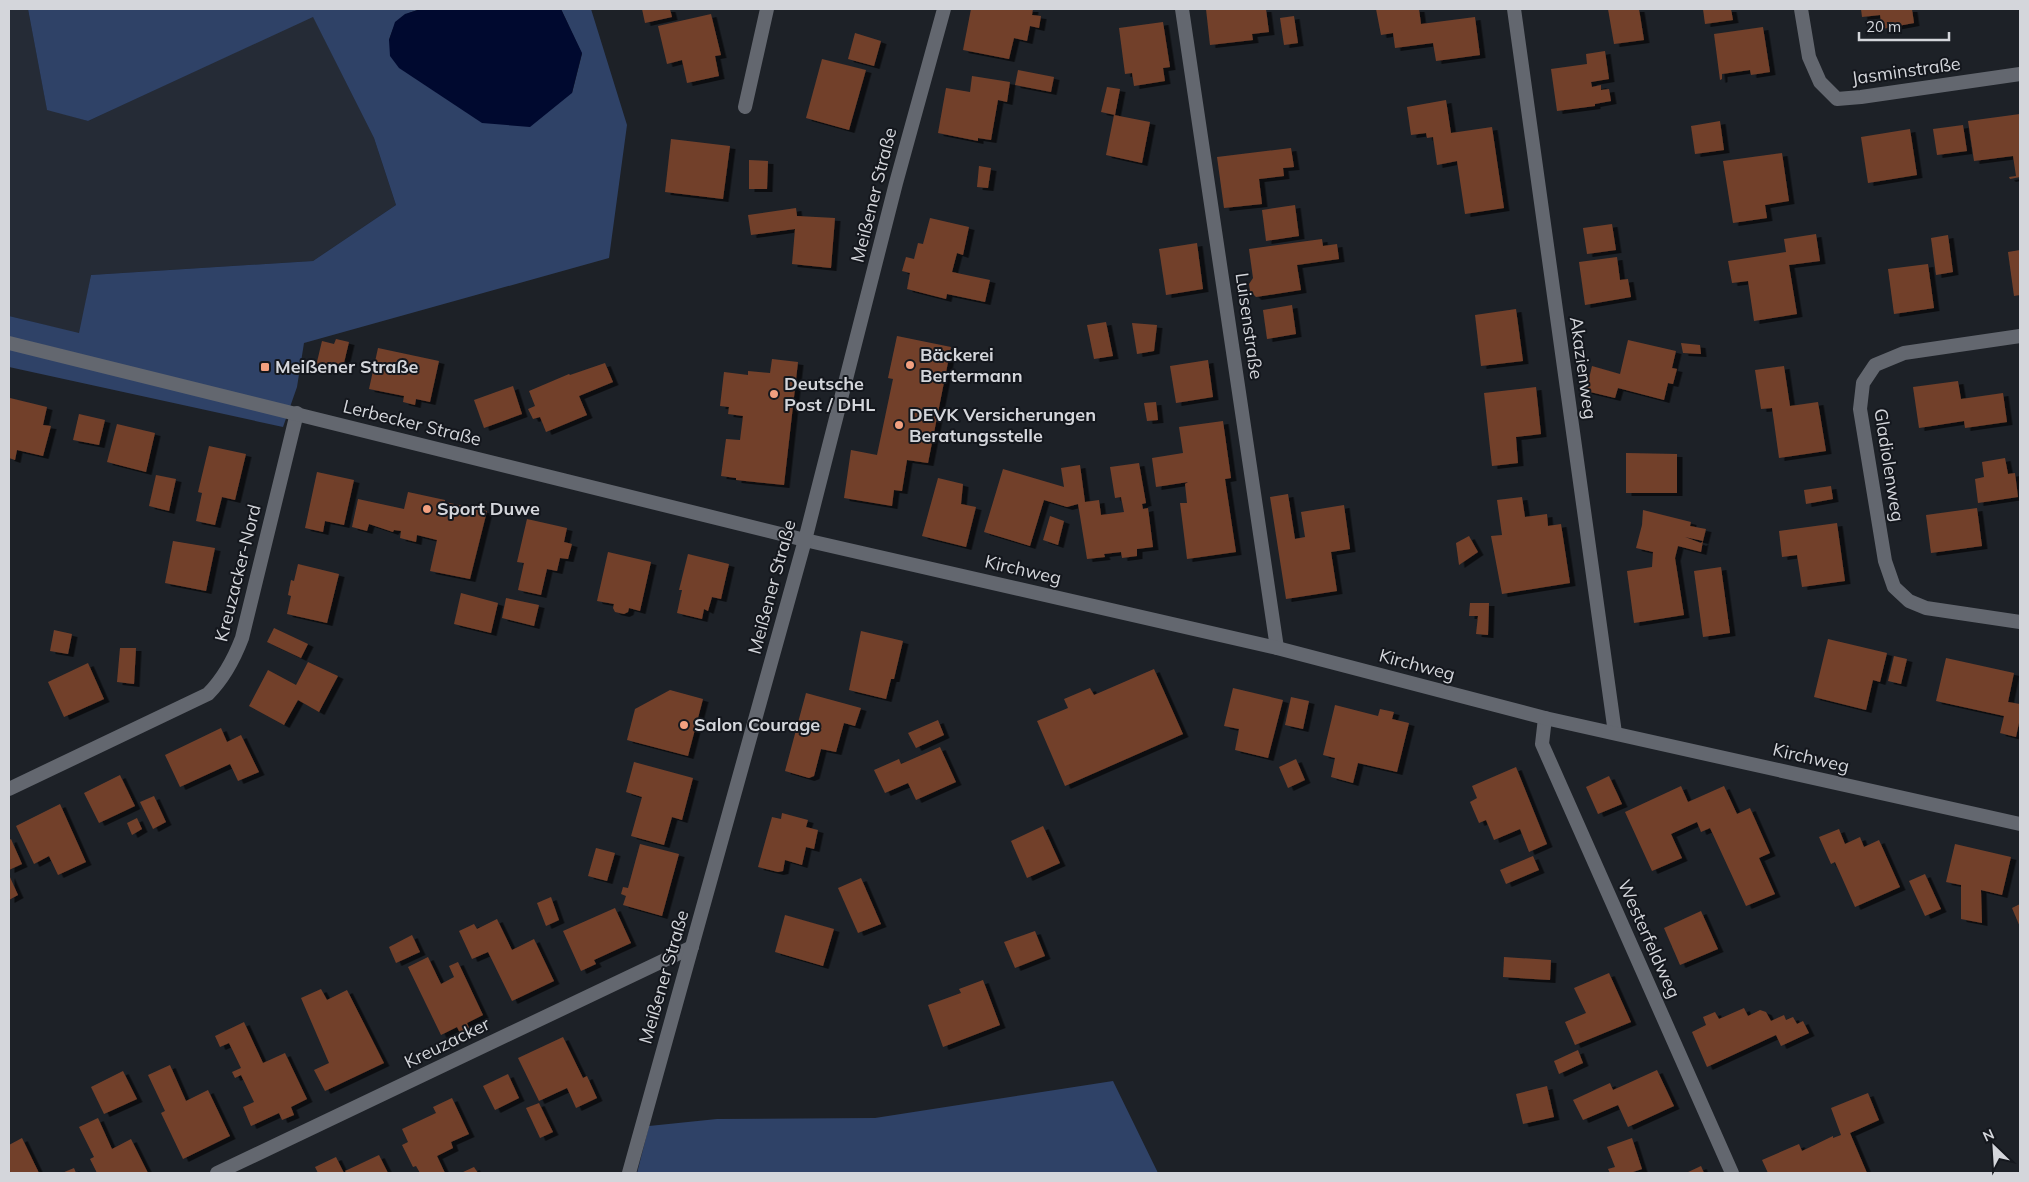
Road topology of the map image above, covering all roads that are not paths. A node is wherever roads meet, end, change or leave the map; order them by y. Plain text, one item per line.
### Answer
1 (767, 9) edge
2 (944, 9) edge
3 (1182, 9) edge
4 (1514, 9) edge
5 (1801, 9) edge
6 (2020, 74) edge
7 (745, 106) dead end
8 (2020, 336) edge
9 (9, 343) edge
10 (297, 414) junction
11 (805, 540) junction
12 (2020, 622) edge
13 (1277, 648) junction
14 (1545, 718) junction
15 (1615, 734) junction
16 (9, 789) edge
17 (2020, 824) edge
18 (692, 947) junction
19 (218, 1173) edge
20 (629, 1173) edge
21 (1732, 1173) edge

1 - 7 street
2 - 11 street, Meißener Straße
3 - 13 street, Luisenstraße
4 - 15 street, Akazienweg
5 - 6 street, Jasminstraße
8 - 12 street, Gladiolenweg
9 - 10 street, Lerbecker Straße
10 - 11 street, Lerbecker Straße
10 - 16 street, Kreuzacker-Nord
11 - 13 street, Kirchweg
11 - 18 street, Meißener Straße
13 - 14 street, Kirchweg
14 - 15 street, Kirchweg
14 - 21 street, Westerfeldweg
15 - 17 street, Kirchweg
18 - 19 street, Kreuzacker
18 - 20 street, Meißener Straße

